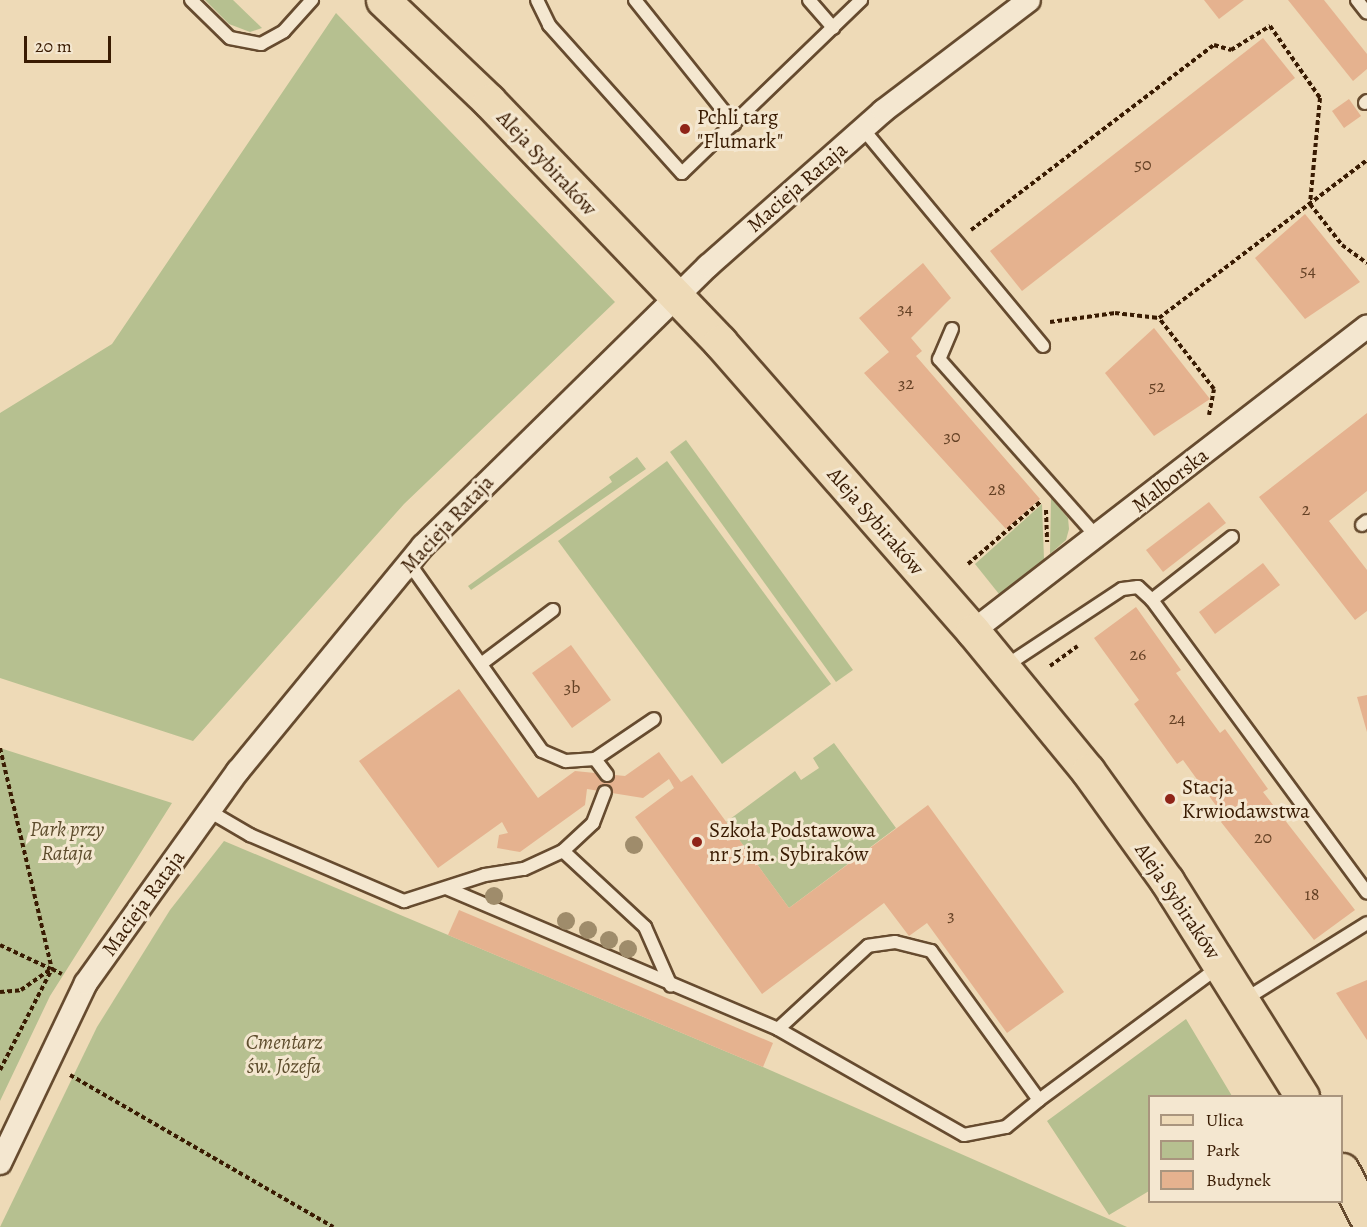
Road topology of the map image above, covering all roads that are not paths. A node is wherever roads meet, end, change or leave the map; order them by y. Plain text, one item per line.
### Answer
1 (191, 0) edge
2 (312, 0) edge
3 (383, 0) edge
4 (537, 0) edge
5 (635, 0) edge
6 (809, 0) edge
7 (861, 0) edge
8 (1029, 0) edge
9 (1357, 0) edge
10 (1367, 13) edge
11 (833, 28) junction
12 (734, 124) junction
13 (863, 129) junction
14 (676, 297) junction
15 (1367, 327) edge
16 (952, 329) dead end
17 (1043, 346) dead end
18 (1097, 537) junction
19 (1233, 537) dead end
20 (409, 563) junction
21 (1152, 600) junction
22 (553, 610) dead end
23 (973, 631) junction
24 (481, 664) junction
25 (1003, 668) junction
26 (654, 719) dead end
27 (595, 759) junction
28 (607, 775) dead end
29 (606, 792) dead end
30 (209, 811) junction
31 (563, 851) junction
32 (446, 888) junction
33 (1367, 893) edge
34 (1367, 923) edge
35 (1221, 966) junction
36 (671, 986) junction
37 (1244, 1000) junction
38 (778, 1029) junction
39 (1301, 1095) edge
40 (1039, 1100) junction
41 (0, 1163) edge
42 (1343, 1174) edge
43 (1367, 1218) edge

1 - 2 lane
3 - 14 main road, Aleja Sybiraków
4 - 12 lane
5 - 12 lane
6 - 11 lane
7 - 11 lane
8 - 13 street, Macieja Rataja
9 - 10 lane
11 - 12 lane
13 - 14 street, Macieja Rataja
13 - 17 lane
14 - 20 street, Macieja Rataja
14 - 23 main road, Aleja Sybiraków
15 - 18 street, Malborska
16 - 18 lane
18 - 23 street, Malborska
19 - 21 lane
20 - 24 lane
20 - 30 street, Macieja Rataja
21 - 25 lane
21 - 33 lane
22 - 24 lane
23 - 25 main road, Aleja Sybiraków
24 - 27 lane
25 - 35 main road, Aleja Sybiraków
26 - 27 lane
27 - 28 lane
29 - 31 lane
30 - 32 lane
30 - 41 street, Macieja Rataja
31 - 32 lane
31 - 36 lane
32 - 36 lane
34 - 37 lane
35 - 37 main road, Aleja Sybiraków
35 - 40 lane
36 - 38 lane
37 - 39 main road, Aleja Sybiraków
38 - 40 lane
38 - 40 lane
42 - 43 main road

